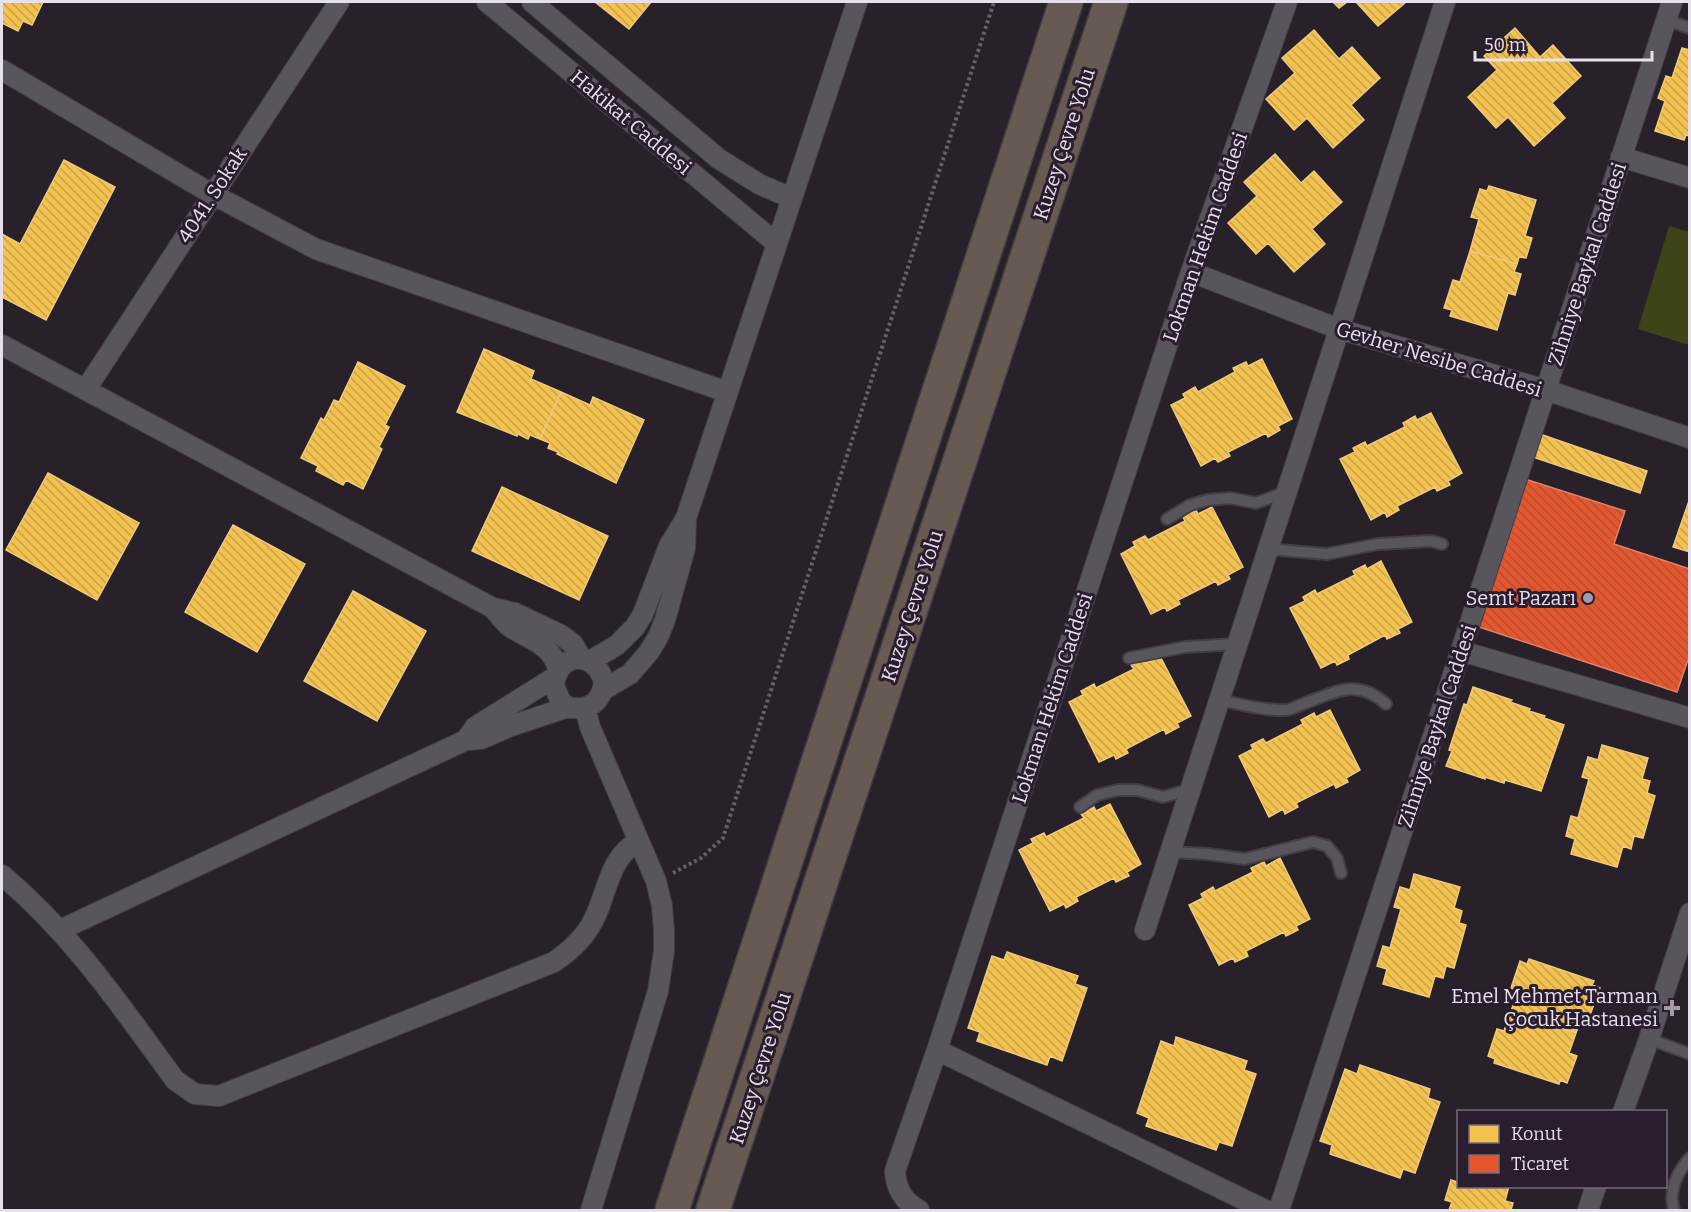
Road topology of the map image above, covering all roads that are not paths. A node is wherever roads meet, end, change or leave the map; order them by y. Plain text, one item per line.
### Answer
1 (339, 2) edge
2 (486, 2) edge
3 (532, 2) edge
4 (857, 2) edge
5 (1066, 2) edge
6 (1287, 2) edge
7 (1444, 2) edge
8 (1111, 6) edge
9 (1669, 11) edge
10 (1689, 28) edge
11 (2, 70) edge
12 (1621, 157) junction
13 (1689, 178) edge
14 (212, 194) junction
15 (791, 198) junction
16 (776, 243) junction
17 (1191, 272) junction
18 (1339, 329) junction
19 (2, 345) edge
20 (86, 389) junction
21 (1546, 390) junction
22 (727, 392) junction
23 (1689, 438) edge
24 (1286, 492) junction
25 (686, 518) junction
26 (1167, 519) dead end
27 (1442, 544) dead end
28 (1268, 549) junction
29 (493, 608) junction
30 (1237, 644) junction
31 (1461, 651) junction
32 (1130, 658) dead end
33 (585, 660) junction
34 (556, 673) junction
35 (603, 690) junction
36 (1220, 700) junction
37 (1386, 704) dead end
38 (577, 707) junction
39 (1689, 718) edge
40 (466, 740) junction
41 (1191, 789) junction
42 (1080, 807) dead end
43 (639, 841) junction
44 (1170, 852) junction
45 (1341, 873) dead end
46 (2, 875) edge
47 (1689, 913) edge
48 (60, 930) junction
49 (1145, 930) dead end
50 (1649, 1039) junction
51 (937, 1050) junction
52 (1689, 1054) edge
53 (1624, 1110) edge
54 (1689, 1158) edge
55 (1595, 1188) edge
56 (591, 1210) edge
57 (672, 1210) edge
58 (713, 1210) edge
59 (919, 1210) edge
60 (1265, 1210) edge
61 (1279, 1210) edge
62 (1588, 1210) edge
63 (1674, 1210) edge

1 - 14 street, 4041. Sokak
2 - 16 street, Hakikat Caddesi
3 - 15 street, Hakikat Caddesi
4 - 15 street
5 - 57 highway, Kuzey Çevre Yolu
6 - 17 street, Lokman Hekim Caddesi
7 - 18 street
8 - 58 highway, Kuzey Çevre Yolu
9 - 10 lane
9 - 12 street, Zihniye Baykal Caddesi
11 - 14 street
12 - 13 street
12 - 21 street, Zihniye Baykal Caddesi
14 - 20 street, 4041. Sokak
14 - 22 street
15 - 16 street
16 - 22 street
17 - 18 street, Gevher Nesibe Caddesi
17 - 51 street, Lokman Hekim Caddesi
18 - 21 street, Gevher Nesibe Caddesi
18 - 24 street
19 - 20 street
20 - 29 street
21 - 23 street, Gevher Nesibe Caddesi
21 - 31 street, Zihniye Baykal Caddesi
22 - 25 street
24 - 26 lane
24 - 28 street
25 - 33 street
25 - 35 street
27 - 28 lane
28 - 30 street
29 - 33 street
29 - 34 street
30 - 32 lane
30 - 36 street
31 - 39 street
31 - 61 street, Zihniye Baykal Caddesi
33 - 34 street
33 - 35 street
34 - 38 street
34 - 40 street
35 - 38 street
36 - 37 lane
36 - 41 street
38 - 40 street
38 - 43 street
40 - 48 street
41 - 42 lane
41 - 44 street
43 - 48 street
43 - 56 street
44 - 45 lane
44 - 49 street
46 - 48 street
47 - 50 street
50 - 52 lane
50 - 53 street
51 - 59 street, Lokman Hekim Caddesi
51 - 60 street
54 - 63 lane
55 - 62 street

